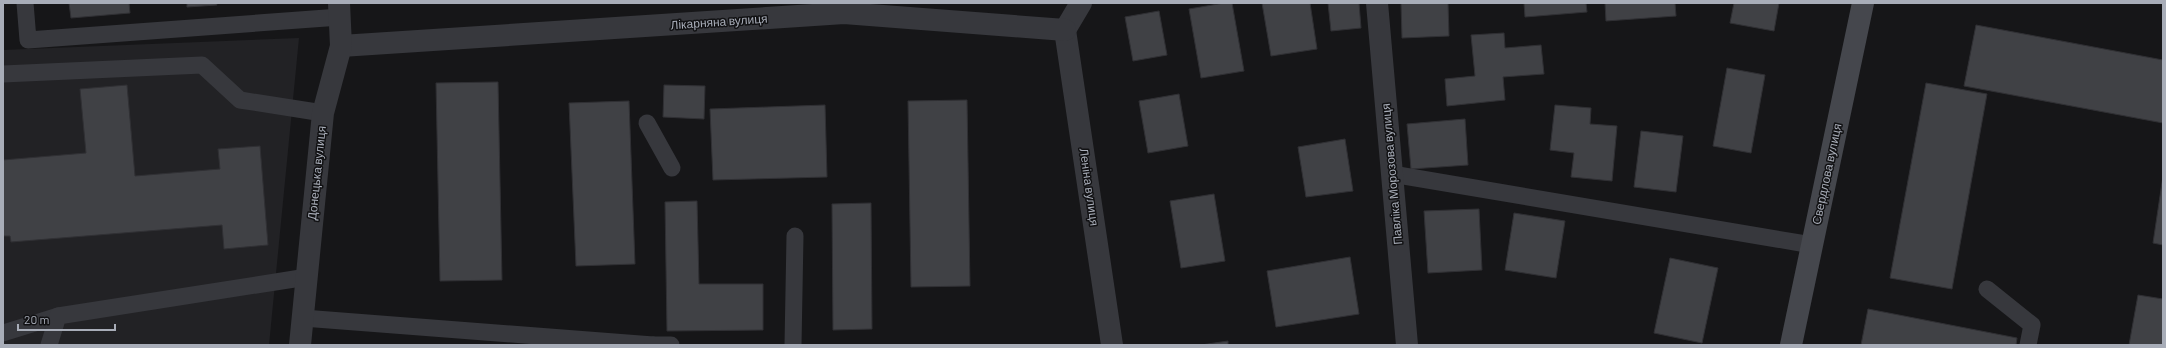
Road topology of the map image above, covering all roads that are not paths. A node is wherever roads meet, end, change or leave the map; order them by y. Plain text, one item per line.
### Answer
1 (26, 3) edge
2 (1080, 3) edge
3 (1377, 3) edge
4 (1863, 3) edge
5 (844, 8) edge
6 (340, 10) edge
7 (1065, 30) junction
8 (341, 46) junction
9 (3, 74) edge
10 (323, 114) junction
11 (647, 123) dead end
12 (672, 168) dead end
13 (1392, 174) junction
14 (795, 236) dead end
15 (1812, 244) junction
16 (307, 278) junction
17 (1987, 289) dead end
18 (58, 316) junction
19 (303, 318) junction
20 (3, 333) edge
21 (49, 345) edge
22 (300, 345) edge
23 (653, 345) edge
24 (671, 345) edge
25 (793, 345) edge
26 (1112, 345) edge
27 (1408, 345) edge
28 (1791, 345) edge
29 (2028, 345) edge

1 - 6 lane
2 - 7 street
3 - 13 street, Павліка Морозова вулиця
4 - 15 street, Свердлова вулиця
5 - 7 street, Лікарняна вулиця
5 - 8 street, Лікарняна вулиця
6 - 8 street, Донецька вулиця
7 - 26 street, Леніна вулиця
8 - 10 street, Донецька вулиця
9 - 10 lane
10 - 16 street, Донецька вулиця
11 - 12 lane
13 - 15 lane
13 - 27 street, Павліка Морозова вулиця
14 - 25 lane
15 - 28 street, Свердлова вулиця
16 - 18 lane
16 - 19 street, Донецька вулиця
17 - 29 lane
18 - 20 lane
18 - 21 lane
19 - 22 street, Донецька вулиця
19 - 23 lane
23 - 24 lane

